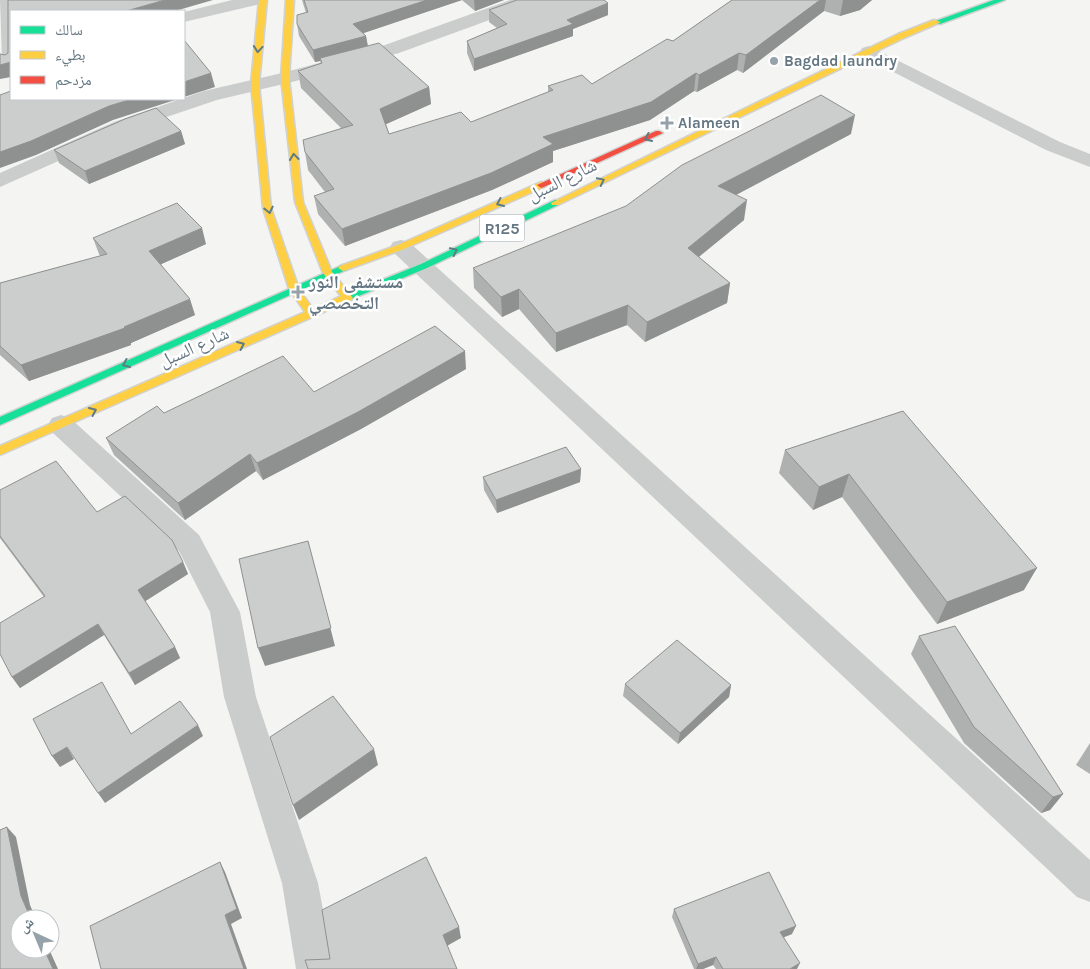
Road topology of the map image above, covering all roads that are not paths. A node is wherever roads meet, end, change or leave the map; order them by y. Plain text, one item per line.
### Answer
1 (6, 0) edge
2 (254, 0) edge
3 (263, 0) edge
4 (290, 0) edge
5 (527, 0) edge
6 (1001, 0) edge
7 (10, 15) edge
8 (185, 17) edge
9 (869, 52) junction
10 (285, 78) junction
11 (255, 84) junction
12 (670, 128) dead end
13 (1090, 160) edge
14 (0, 181) edge
15 (401, 247) junction
16 (424, 266) junction
17 (328, 273) junction
18 (294, 289) junction
19 (348, 298) junction
20 (311, 313) junction
21 (0, 421) edge
22 (61, 425) junction
23 (0, 451) edge
24 (1090, 884) edge
25 (316, 969) edge

1 - 7 street
2 - 8 street
3 -> 11 main road
4 - 10 main road
5 - 10 street
6 - 9 main road, شارع السبل / R125
9 - 13 street
16 -> 9 main road, شارع السبل / R125
10 - 11 street
17 -> 10 main road
11 - 14 street
11 -> 18 main road
12 -> 15 main road, شارع السبل / R125
15 - 16 street
15 - 17 main road, شارع السبل / R125
16 - 19 main road, شارع السبل / R125
16 - 24 street
17 - 18 main road, شارع السبل / R125
17 - 19 main road
18 - 20 main road
18 -> 21 main road, شارع السبل / R125
19 - 20 main road, شارع السبل / R125
22 -> 20 main road, شارع السبل / R125
22 - 23 main road, شارع السبل / R125
22 - 25 street

